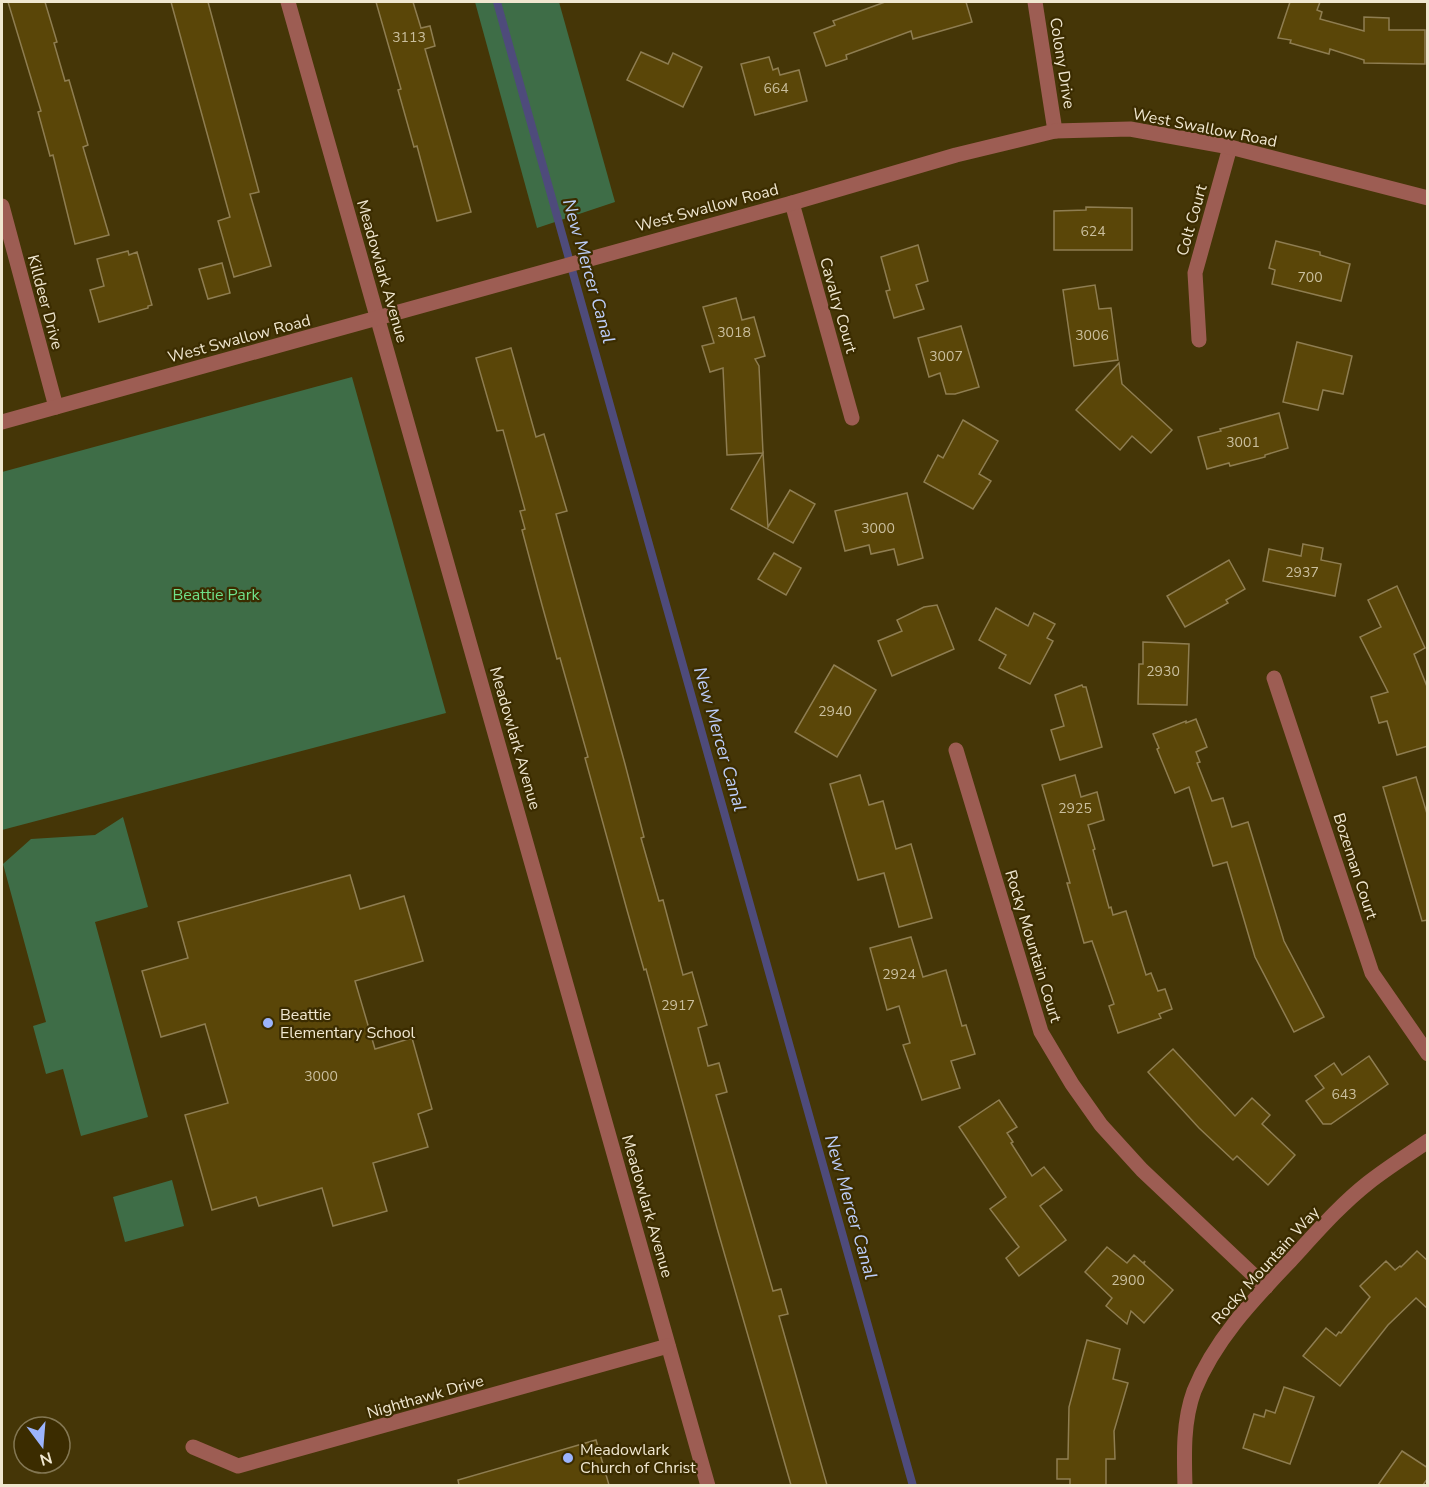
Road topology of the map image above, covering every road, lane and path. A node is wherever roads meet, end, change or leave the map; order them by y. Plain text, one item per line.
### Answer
1 (288, 2) edge
2 (1035, 2) edge
3 (1055, 131) junction
4 (1230, 147) junction
5 (1428, 198) edge
6 (792, 203) junction
7 (2, 206) edge
8 (378, 318) junction
9 (1199, 340) dead end
10 (56, 407) junction
11 (852, 418) dead end
12 (2, 422) edge
13 (1274, 678) dead end
14 (956, 750) dead end
15 (1428, 1054) edge
16 (1428, 1141) edge
17 (1266, 1287) junction
18 (668, 1346) junction
19 (193, 1447) dead end
20 (708, 1485) edge
21 (1185, 1485) edge

1 - 8 street, Meadowlark Avenue
2 - 3 street, Colony Drive
3 - 4 street, West Swallow Road
3 - 6 street, West Swallow Road
4 - 5 street, West Swallow Road
4 - 9 street, Colt Court
6 - 8 street, West Swallow Road
6 - 11 street, Cavalry Court
7 - 10 street, Killdeer Drive
8 - 10 street, West Swallow Road
8 - 18 street, Meadowlark Avenue
10 - 12 street, West Swallow Road
13 - 15 street, Bozeman Court
14 - 17 street, Rocky Mountain Court
16 - 17 street, Rocky Mountain Way
17 - 21 street, Rocky Mountain Way
18 - 19 street, Nighthawk Drive
18 - 20 street, Meadowlark Avenue

